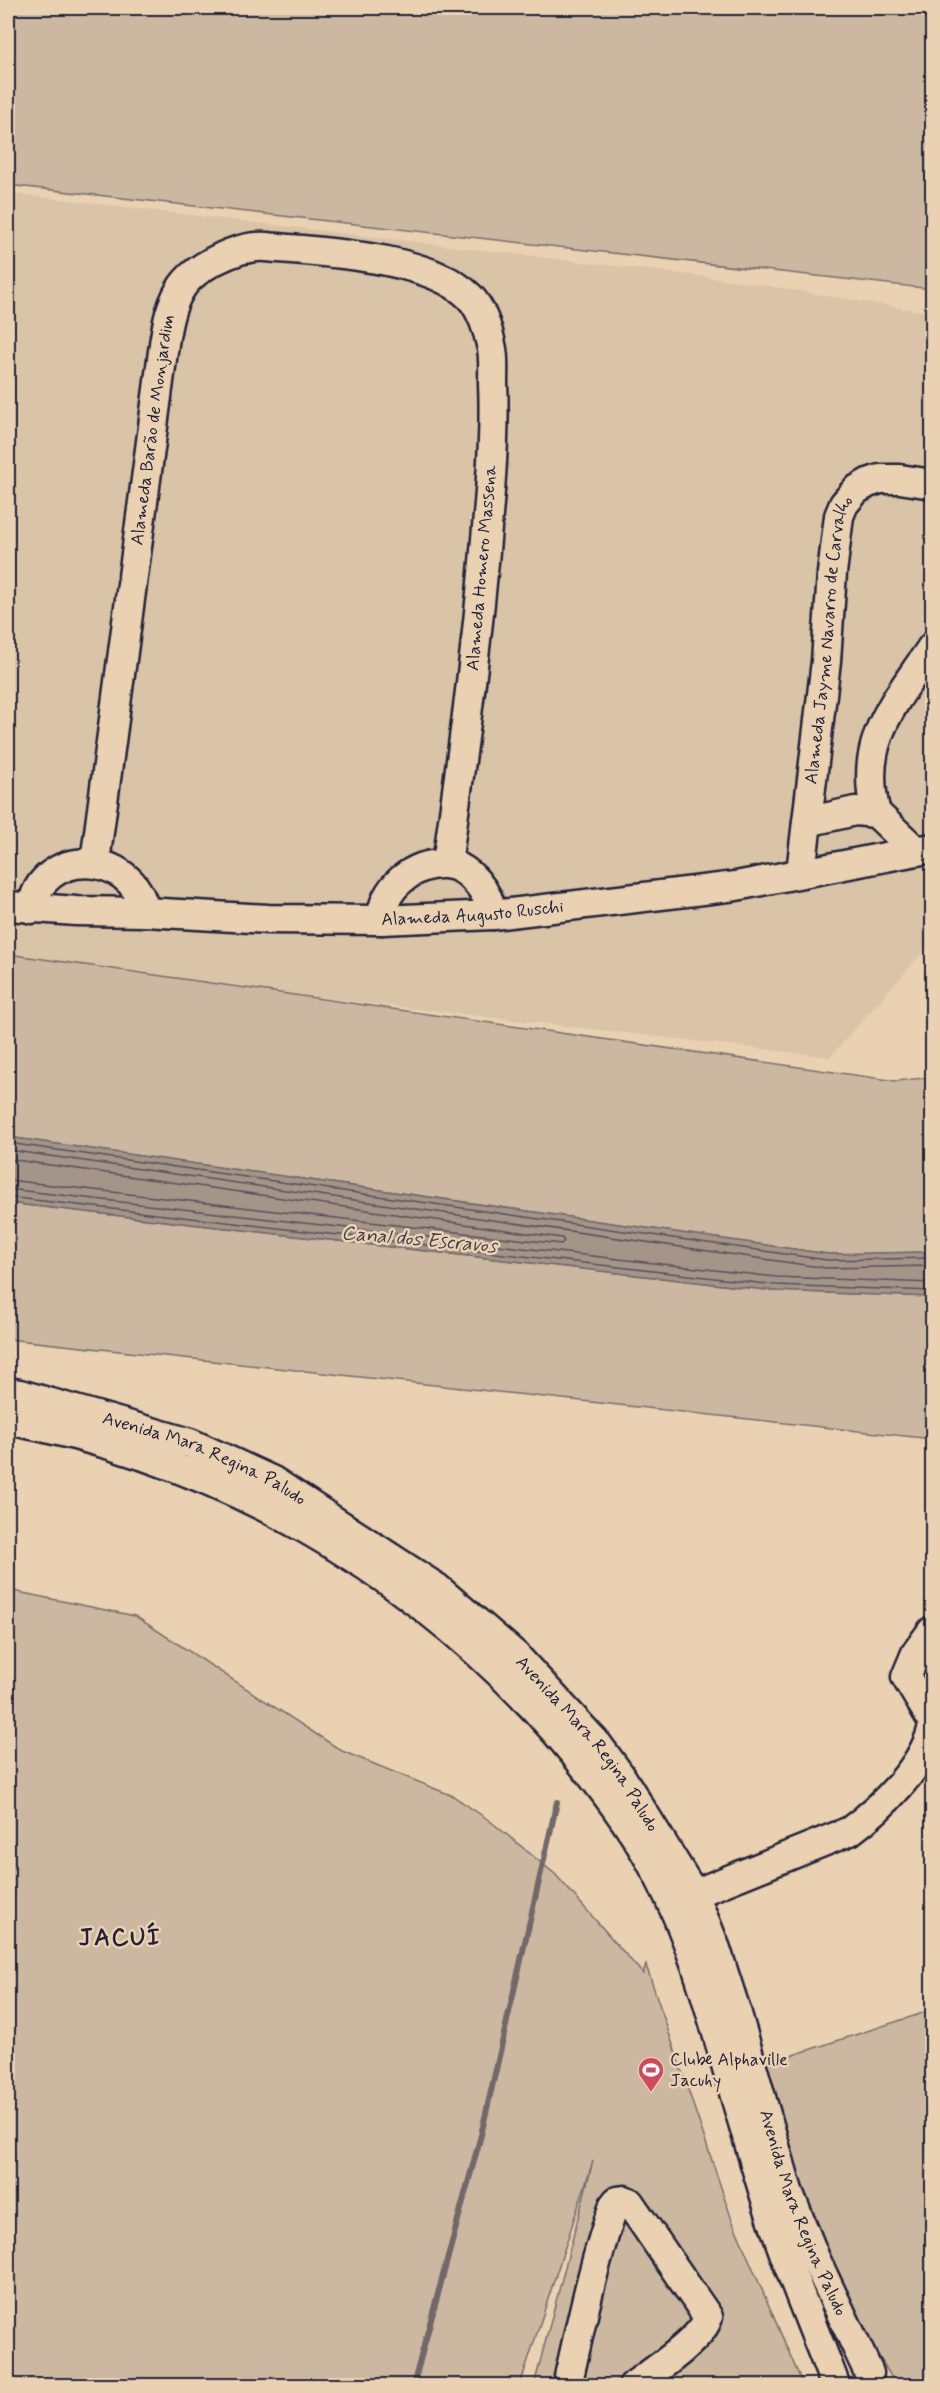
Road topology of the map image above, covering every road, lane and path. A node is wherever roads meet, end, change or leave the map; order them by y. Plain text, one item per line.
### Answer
1 (453, 285) joint
2 (933, 484) edge
3 (933, 647) edge
4 (876, 813) junction
5 (807, 822) junction
6 (924, 850) edge
7 (95, 862) junction
8 (447, 864) junction
9 (801, 872) junction
10 (20, 907) edge
11 (145, 912) junction
12 (494, 915) junction
13 (382, 920) junction
14 (8, 1392) edge
15 (8, 1420) edge
16 (933, 1631) edge
17 (933, 1720) edge
18 (933, 1730) edge
19 (694, 1894) junction
20 (569, 2377) dead end
21 (875, 2379) edge
22 (633, 2385) edge
23 (834, 2385) edge

1 - 7 street, Alameda Barão de Monjardim
1 - 8 street, Alameda Homero Massena
2 - 5 street, Alameda Jayme Navarro de Carvalho
3 - 4 street
4 - 5 street
4 - 6 street
5 - 9 street, Alameda Jayme Navarro de Carvalho
6 - 9 street, Alameda Augusto Ruschi
7 - 10 street
7 - 11 street
8 - 12 street
8 - 13 street
9 - 12 street, Alameda Augusto Ruschi
10 - 11 street, Alameda Augusto Ruschi
11 - 13 street, Alameda Augusto Ruschi
12 - 13 street, Alameda Augusto Ruschi
14 - 19 street, Avenida Mara Regina Paludo
15 - 23 street, Avenida Mara Regina Paludo
16 - 17 street
18 - 19 street
19 - 21 street, Avenida Mara Regina Paludo
20 - 22 street
21 - 23 street

